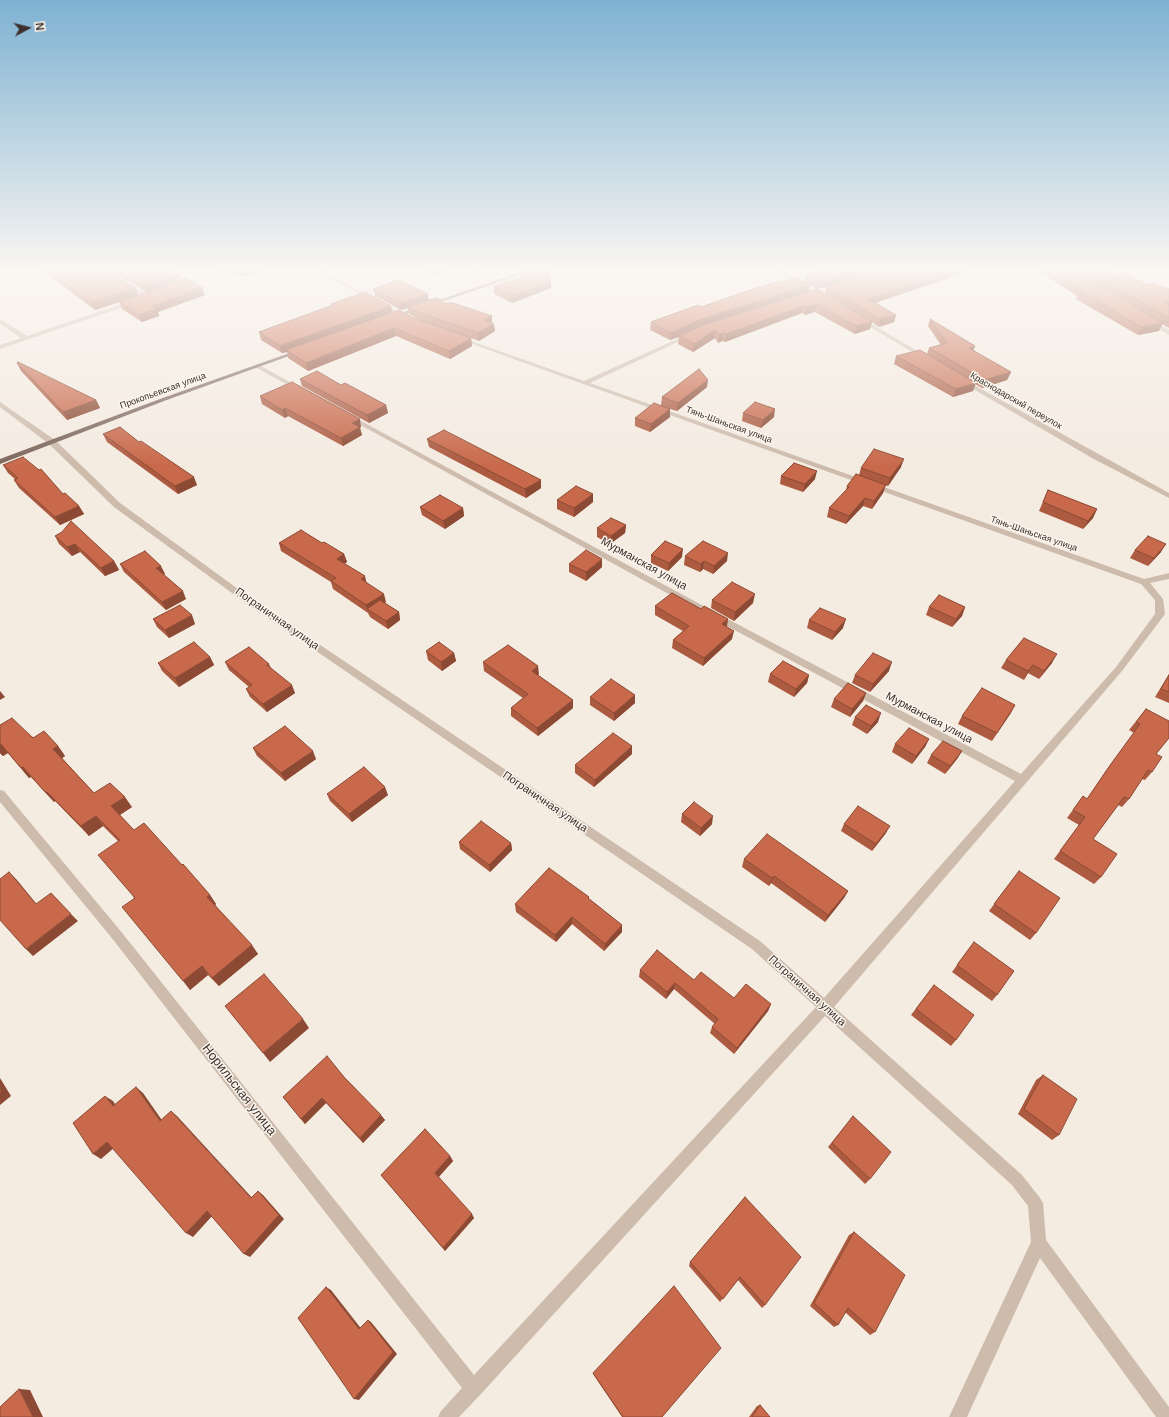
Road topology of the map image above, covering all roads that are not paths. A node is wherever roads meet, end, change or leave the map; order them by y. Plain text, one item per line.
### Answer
1 (20, 334) edge
2 (38, 334) edge
3 (447, 334) edge
4 (691, 334) edge
5 (886, 334) edge
6 (26, 338) junction
7 (0, 347) edge
8 (307, 348) edge
9 (931, 361) edge
10 (257, 366) junction
11 (958, 378) edge
12 (584, 383) junction
13 (306, 393) edge
14 (0, 404) edge
15 (341, 412) edge
16 (52, 442) junction
17 (0, 462) edge
18 (1169, 496) edge
19 (1169, 576) edge
20 (1144, 582) junction
21 (1022, 780) junction
22 (0, 794) edge
23 (825, 1007) junction
24 (1039, 1243) junction
25 (474, 1388) junction
26 (447, 1417) edge
27 (958, 1417) edge
28 (1166, 1417) edge

1 - 6 street
2 - 6 street
3 - 12 street, Тянь-Шаньская улица
4 - 12 street
5 - 9 street
6 - 7 street
8 - 10 main road, Прокопьевская улица
10 - 13 street
10 - 16 main road, Прокопьевская улица
11 - 18 street, Краснодарский переулок
12 - 20 street, Тянь-Шаньская улица
14 - 16 street, Пограничная улица
15 - 21 street, Мурманская улица
16 - 17 main road, Прокопьевская улица
16 - 23 street, Пограничная улица
19 - 20 street
20 - 21 street
21 - 23 street
22 - 25 street, Норильская улица
23 - 24 street, Пограничная улица
23 - 25 street
24 - 27 street
24 - 28 street
25 - 26 street

